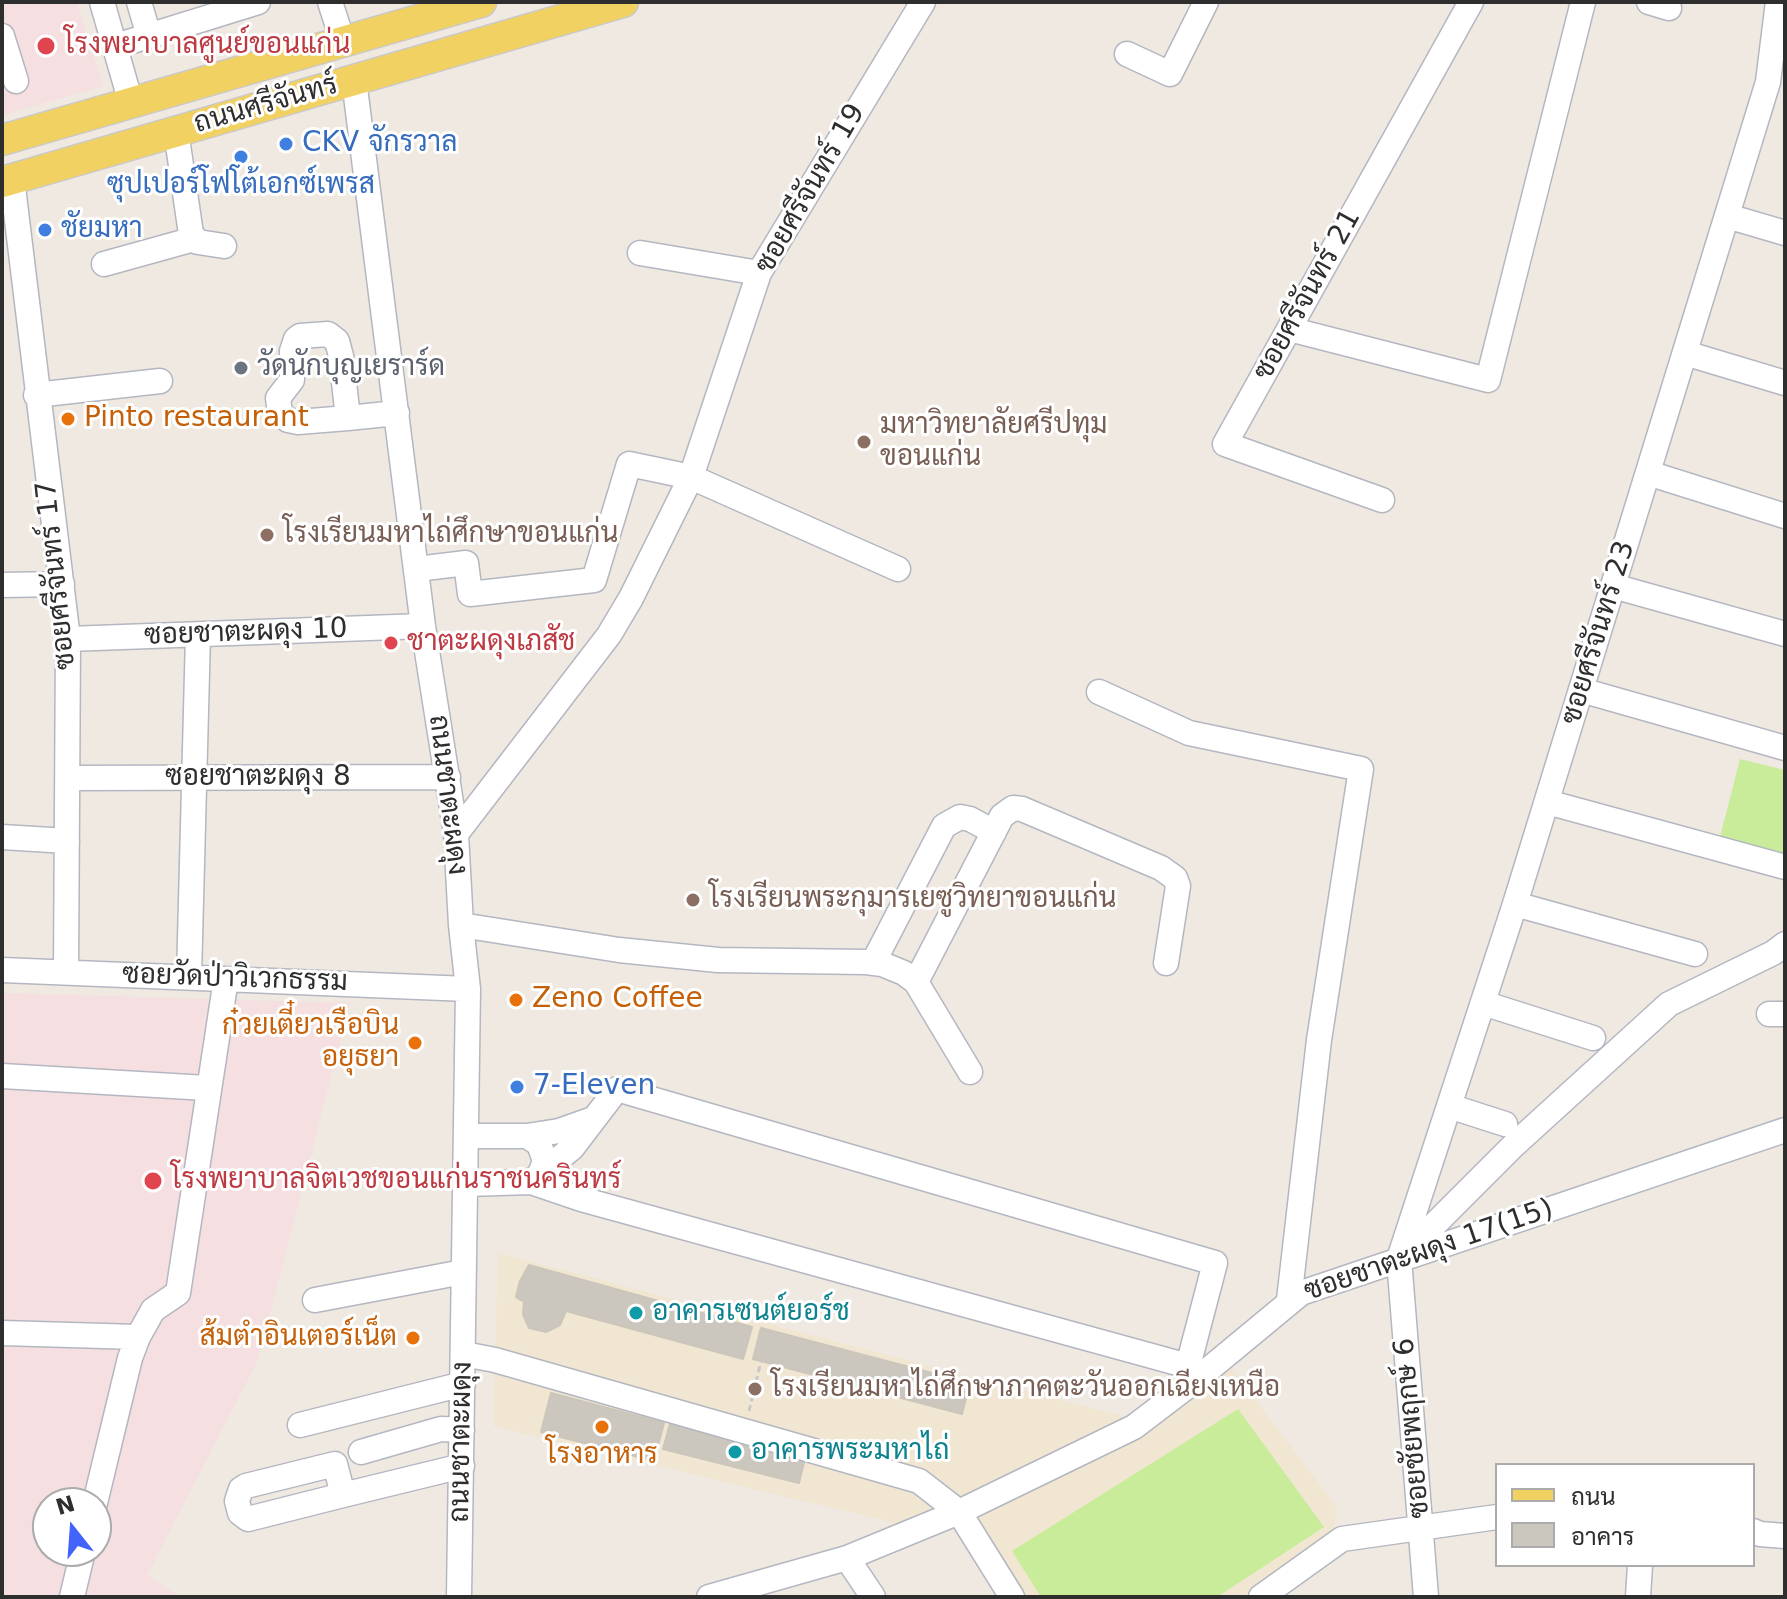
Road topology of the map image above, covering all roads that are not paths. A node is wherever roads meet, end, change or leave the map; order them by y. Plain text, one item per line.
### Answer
1 (102, 2) edge
2 (139, 2) edge
3 (258, 2) edge
4 (330, 2) edge
5 (481, 2) edge
6 (623, 2) edge
7 (923, 2) edge
8 (1206, 2) edge
9 (1471, 2) edge
10 (1583, 2) edge
11 (1778, 2) edge
12 (2, 36) edge
13 (149, 36) junction
14 (343, 42) junction
15 (116, 46) junction
16 (1127, 54) dead end
17 (354, 80) junction
18 (16, 81) dead end
19 (131, 103) junction
20 (176, 131) junction
21 (2, 140) edge
22 (141, 141) junction
23 (7, 180) edge
24 (1727, 216) junction
25 (1785, 233) edge
26 (194, 239) junction
27 (224, 246) dead end
28 (640, 253) dead end
29 (104, 264) dead end
30 (759, 273) junction
31 (1289, 329) junction
32 (1685, 353) junction
33 (160, 381) dead end
34 (1785, 383) edge
35 (36, 395) junction
36 (397, 413) junction
37 (348, 418) dead end
38 (1648, 473) junction
39 (691, 477) junction
40 (1382, 500) dead end
41 (1785, 516) edge
42 (417, 569) junction
43 (898, 569) dead end
44 (62, 584) junction
45 (2, 585) edge
46 (1613, 586) junction
47 (423, 626) junction
48 (1785, 634) edge
49 (198, 635) junction
50 (68, 639) junction
51 (1581, 690) junction
52 (1099, 692) dead end
53 (1785, 748) edge
54 (448, 777) junction
55 (68, 778) junction
56 (195, 779) junction
57 (1547, 802) junction
58 (994, 832) junction
59 (456, 834) junction
60 (2, 837) edge
61 (67, 841) junction
62 (1785, 867) edge
63 (1515, 904) junction
64 (461, 925) junction
65 (1785, 944) edge
66 (1695, 954) dead end
67 (873, 963) junction
68 (1166, 963) dead end
69 (2, 970) edge
70 (66, 972) junction
71 (189, 977) junction
72 (226, 979) junction
73 (916, 982) junction
74 (468, 989) junction
75 (1483, 1003) junction
76 (1593, 1038) dead end
77 (970, 1072) dead end
78 (2, 1076) edge
79 (207, 1088) junction
80 (1449, 1106) junction
81 (593, 1119) junction
82 (1505, 1124) dead end
83 (1785, 1130) edge
84 (468, 1136) junction
85 (527, 1136) junction
86 (536, 1178) junction
87 (467, 1184) junction
88 (1399, 1259) junction
89 (463, 1272) junction
90 (315, 1300) dead end
91 (1289, 1300) junction
92 (2, 1333) edge
93 (138, 1337) junction
94 (464, 1354) junction
95 (1193, 1372) junction
96 (463, 1384) junction
97 (300, 1425) dead end
98 (462, 1430) junction
99 (361, 1452) dead end
100 (462, 1466) junction
101 (99, 1487) edge
102 (343, 1495) dead end
103 (959, 1512) junction
104 (1495, 1517) edge
105 (1421, 1526) junction
106 (1755, 1532) edge
107 (1785, 1536) edge
108 (847, 1558) junction
109 (79, 1567) edge
110 (1640, 1567) edge
111 (72, 1597) edge
112 (459, 1597) edge
113 (709, 1597) edge
114 (873, 1597) edge
115 (1012, 1597) edge
116 (1261, 1597) edge
117 (1426, 1597) edge
118 (1638, 1597) edge

1 - 15 street
2 - 13 street
3 - 13 street
4 - 14 street, ถนนชาตะผดุง
5 - 14 main road, ถนนศรีจันทร์
6 - 17 main road, ถนนศรีจันทร์
7 - 30 street, ซอยศรีจันทร์ 19
8 - 16 street
9 - 31 street, ซอยศรีจันทร์ 21
10 - 31 street
11 - 24 street, ซอยศรีจันทร์ 23
12 - 18 street
13 - 15 street
14 - 17 main road, ถนนชาตะผดุง
14 - 19 main road, ถนนศรีจันทร์
15 - 19 street
17 - 20 main road, ถนนศรีจันทร์
17 - 36 street, ถนนชาตะผดุง
19 - 21 main road, ถนนศรีจันทร์
19 - 22 main road
20 - 22 main road, ถนนศรีจันทร์
20 - 26 street
22 - 23 main road, ถนนศรีจันทร์
23 - 35 street, ซอยศรีจันทร์ 17
24 - 25 street
24 - 32 street, ซอยศรีจันทร์ 23
26 - 27 street
26 - 29 street
28 - 30 street
30 - 39 street, ซอยศรีจันทร์ 19
31 - 40 street, ซอยศรีจันทร์ 21
32 - 34 street
32 - 38 street, ซอยศรีจันทร์ 23
33 - 35 street
35 - 44 street, ซอยศรีจันทร์ 17
36 - 37 street
36 - 42 street, ถนนชาตะผดุง
38 - 41 street
38 - 46 street, ซอยศรีจันทร์ 23
39 - 42 street
39 - 43 street
39 - 59 street, ซอยศรีจันทร์ 19
42 - 47 street, ถนนชาตะผดุง
44 - 45 street
44 - 50 street, ซอยศรีจันทร์ 17
46 - 48 street
46 - 51 street, ซอยศรีจันทร์ 23
47 - 49 street, ซอยชาตะผดุง 10
47 - 54 street, ถนนชาตะผดุง
49 - 50 street, ซอยชาตะผดุง 10
49 - 56 street
50 - 55 street, ซอยศรีจันทร์ 17
51 - 53 street
51 - 57 street, ซอยศรีจันทร์ 23
52 - 91 street
54 - 56 street, ซอยชาตะผดุง 8
54 - 59 street, ถนนชาตะผดุง
55 - 56 street, ซอยชาตะผดุง 8
55 - 61 street, ซอยศรีจันทร์ 17
56 - 71 street
57 - 62 street
57 - 63 street, ซอยศรีจันทร์ 23
58 - 67 street
58 - 68 street
58 - 73 street
59 - 64 street, ถนนชาตะผดุง
60 - 61 street
61 - 70 street, ซอยศรีจันทร์ 17
63 - 66 street
63 - 75 street, ซอยศรีจันทร์ 23
64 - 67 street
64 - 74 street, ถนนชาตะผดุง
65 - 88 street
67 - 73 street
69 - 70 street, ซอยวัดป่าวิเวกธรรม
70 - 71 street, ซอยวัดป่าวิเวกธรรม
71 - 72 street, ซอยวัดป่าวิเวกธรรม
72 - 74 street, ซอยวัดป่าวิเวกธรรม
72 - 79 street
73 - 77 street
74 - 84 street, ถนนชาตะผดุง
75 - 76 street
75 - 80 street, ซอยศรีจันทร์ 23
78 - 79 street
79 - 93 street
80 - 82 street
80 - 88 street, ซอยศรีจันทร์ 23
81 - 85 street
81 - 86 street
81 - 95 street
83 - 88 street, ซอยชาตะผดุง 17(15)
84 - 85 street
84 - 87 street, ถนนชาตะผดุง
85 - 86 street
86 - 87 street
86 - 95 street
87 - 89 street, ถนนชาตะผดุง
88 - 91 street, ซอยชาตะผดุง 17(15)
88 - 105 street, ซอยชัยพฤกษ์ 6
89 - 90 street
89 - 94 street, ถนนชาตะผดุง
91 - 95 street, ซอยชาตะผดุง 17(15)
92 - 93 street
93 - 101 street
94 - 96 street, ถนนชาตะผดุง
94 - 103 street
95 - 103 street, ซอยชาตะผดุง 17(15)
96 - 97 street
96 - 98 street, ถนนชาตะผดุง
98 - 99 street
98 - 100 street, ถนนชาตะผดุง
100 - 102 street
100 - 112 street, ถนนชาตะผดุง
103 - 108 street, ซอยชาตะผดุง 17(15)
103 - 115 street
104 - 105 street
105 - 116 street
105 - 117 street, ซอยชัยพฤกษ์ 6
106 - 107 street
108 - 113 street, ซอยชาตะผดุง 17(15)
108 - 114 street
109 - 111 street
110 - 118 street

